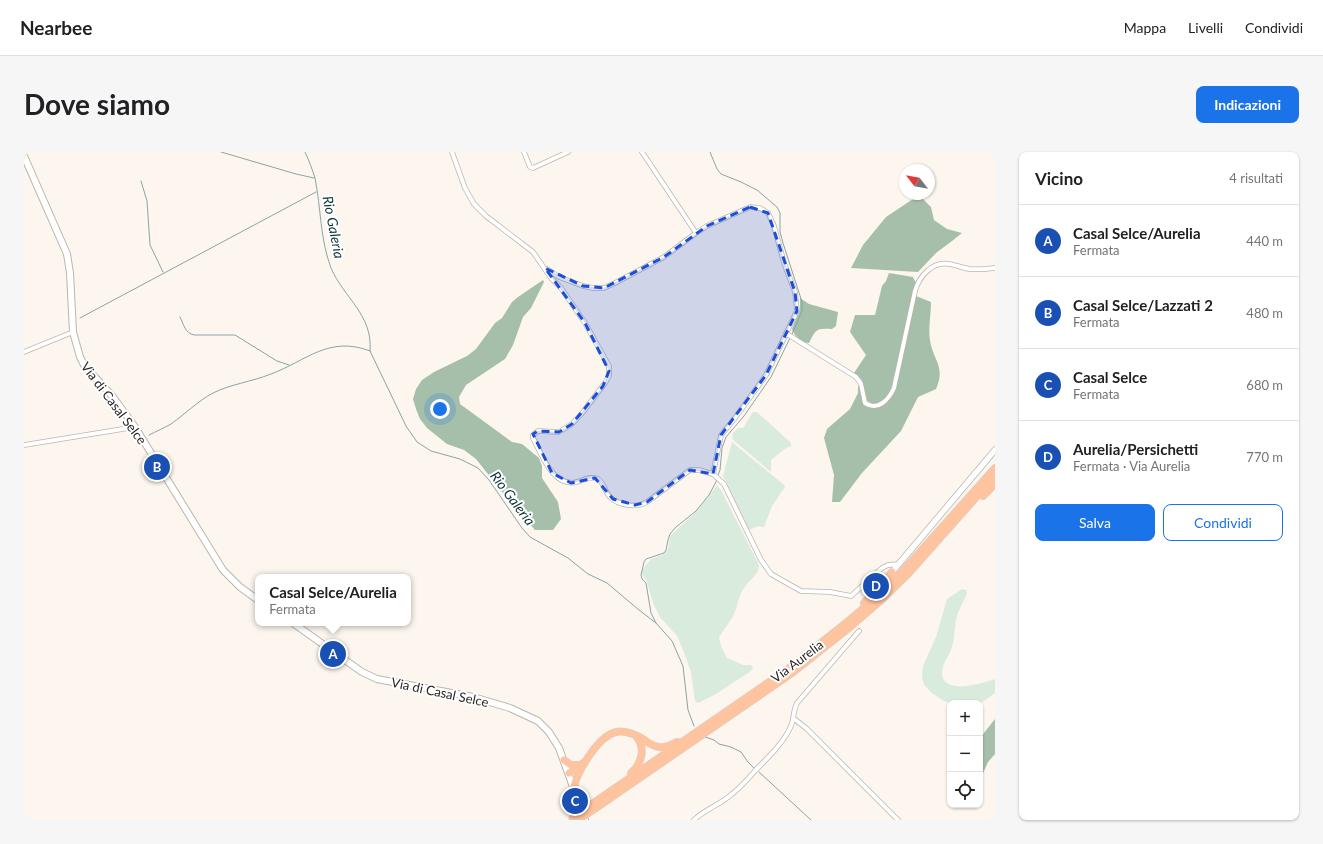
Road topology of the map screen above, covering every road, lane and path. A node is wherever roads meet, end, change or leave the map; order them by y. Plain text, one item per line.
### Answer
1 (452, 152) edge
2 (524, 152) edge
3 (568, 152) edge
4 (642, 152) edge
5 (24, 156) edge
6 (696, 233) junction
7 (545, 268) junction
8 (995, 268) edge
9 (73, 332) junction
10 (790, 336) junction
11 (24, 352) edge
12 (135, 427) junction
13 (24, 445) edge
14 (995, 450) edge
15 (995, 468) edge
16 (714, 474) junction
17 (995, 476) edge
18 (995, 484) edge
19 (953, 523) junction
20 (899, 564) junction
21 (880, 570) junction
22 (892, 572) junction
23 (255, 598) edge
24 (297, 626) edge
25 (858, 631) dead end
26 (825, 641) junction
27 (793, 718) junction
28 (718, 721) junction
29 (695, 733) junction
30 (634, 735) junction
31 (564, 760) junction
32 (581, 766) junction
33 (569, 773) junction
34 (574, 787) junction
35 (594, 806) junction
36 (573, 819) edge
37 (585, 820) edge
38 (694, 820) edge
39 (898, 820) edge

1 - 7 street
2 - 3 street
4 - 6 street
5 - 9 main road, Via di Casal Selce
6 - 7 street
6 - 10 street
7 - 16 street
8 - 10 street
9 - 11 street
9 - 12 main road, Via di Casal Selce
10 - 16 street
12 - 13 street
12 - 23 main road, Via di Casal Selce
14 - 20 street
15 - 26 highway, Via Aurelia
16 - 21 street
17 - 19 highway, Via Aurelia
18 - 19 highway
19 - 28 highway, Via Aurelia
20 - 21 street
20 - 22 street
21 - 22 street
22 - 26 highway
24 - 31 main road, Via di Casal Selce
25 - 27 street
26 - 28 highway, Via Aurelia
27 - 38 street
27 - 39 street
28 - 29 highway, Via Aurelia
28 - 35 highway, Via Aurelia
29 - 30 highway
29 - 35 highway, Via Aurelia
30 - 32 highway
30 - 35 highway
31 - 32 highway
31 - 33 main road, Via di Casal Selce
32 - 33 highway
32 - 34 highway
33 - 34 main road, Via di Casal Selce
34 - 37 main road, Via di Casal Selce
35 - 36 highway, Via Aurelia, bridge

